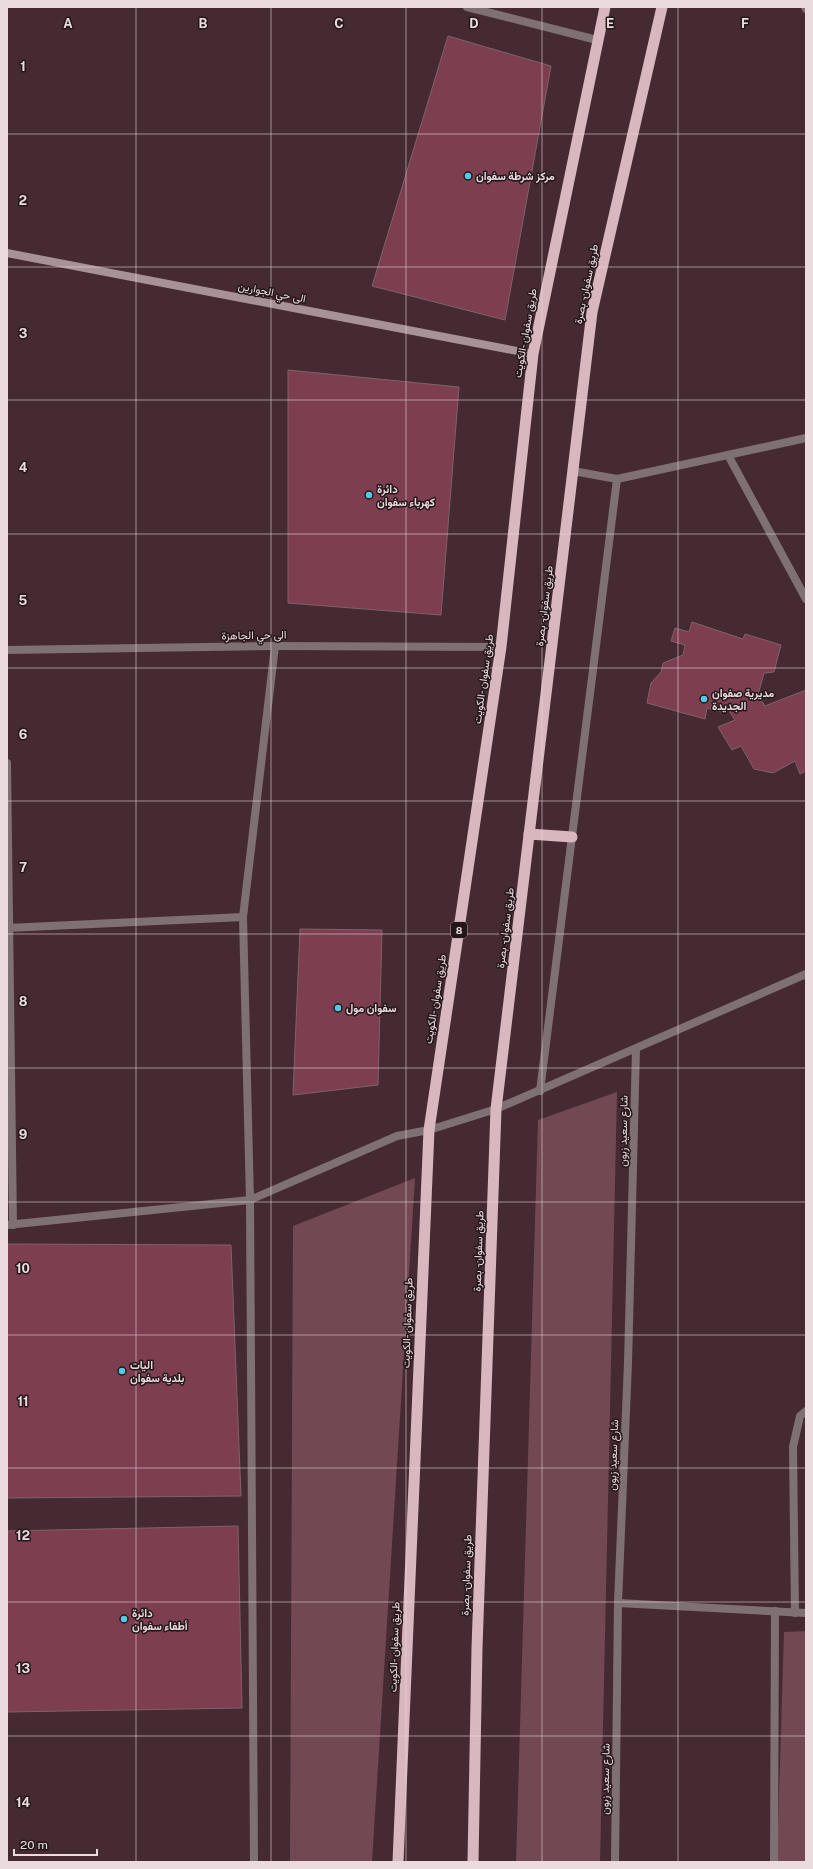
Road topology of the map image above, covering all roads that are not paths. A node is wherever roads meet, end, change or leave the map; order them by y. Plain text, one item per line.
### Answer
1 (467, 7) edge
2 (606, 7) edge
3 (662, 7) edge
4 (597, 40) junction
5 (7, 253) edge
6 (533, 354) junction
7 (806, 438) edge
8 (728, 455) junction
9 (573, 471) junction
10 (617, 479) junction
11 (806, 599) edge
12 (275, 646) junction
13 (501, 647) junction
14 (7, 650) edge
15 (7, 763) edge
16 (529, 834) junction
17 (572, 837) junction
18 (243, 917) junction
19 (8, 928) edge
20 (806, 974) edge
21 (636, 1049) junction
22 (540, 1091) junction
23 (496, 1109) junction
24 (429, 1130) junction
25 (250, 1200) junction
26 (10, 1225) edge
27 (806, 1411) edge
28 (618, 1603) junction
29 (775, 1611) junction
30 (796, 1613) junction
31 (806, 1613) edge
32 (254, 1862) edge
33 (398, 1862) edge
34 (473, 1862) edge
35 (615, 1862) edge
36 (774, 1862) edge

1 - 4 street
2 - 4 highway, طريق سفوان -الكويت / 8
3 - 9 highway, طريق سفوان- بصرة
4 - 6 highway, طريق سفوان -الكويت / 8
5 - 6 main road, الى حي الجوارين
6 - 13 highway, طريق سفوان -الكويت / 8
7 - 8 street
8 - 10 street
8 - 11 street
9 - 10 street
9 - 16 highway, طريق سفوان- بصرة
10 - 17 street
12 - 13 street, الى حي الجاهزة
12 - 14 street, الى حي الجاهزة
12 - 18 street
13 - 24 highway, طريق سفوان -الكويت / 8
15 - 19 street
16 - 17 highway
16 - 23 highway, طريق سفوان- بصرة
17 - 22 street
18 - 19 street
18 - 25 street
19 - 26 street
20 - 21 street
21 - 22 street
21 - 28 street, شارع سعيد زبون
22 - 23 street
23 - 24 street
23 - 34 highway, طريق سفوان- بصرة
24 - 25 street
24 - 33 highway, طريق سفوان -الكويت / 8
25 - 26 street
25 - 32 street
27 - 30 street
28 - 29 street
28 - 35 street, شارع سعيد زبون
29 - 30 street
29 - 36 street
30 - 31 street

